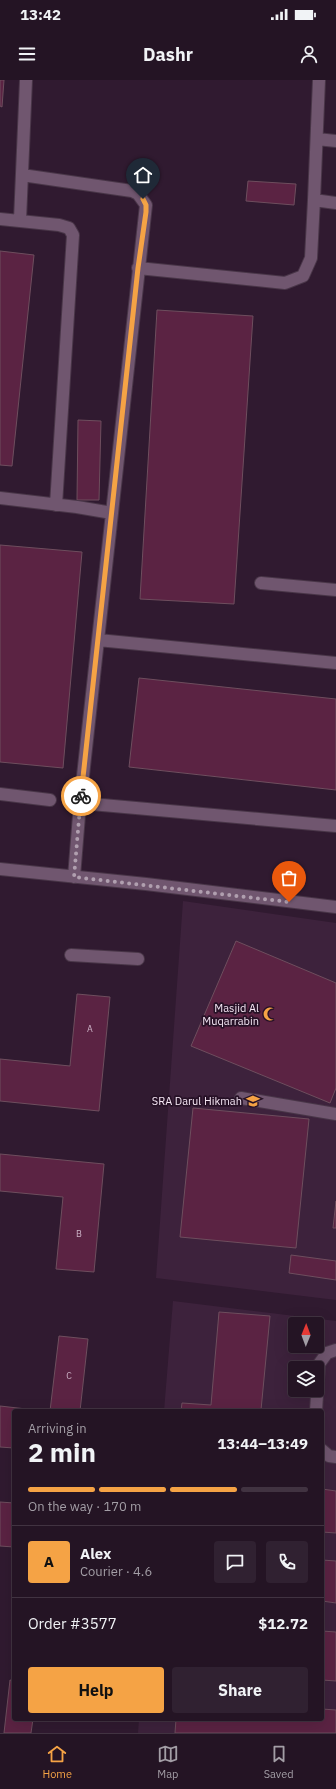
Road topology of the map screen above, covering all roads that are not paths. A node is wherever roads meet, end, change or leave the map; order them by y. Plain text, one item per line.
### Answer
1 (26, 80) edge
2 (319, 80) edge
3 (316, 139) junction
4 (336, 140) edge
5 (22, 176) junction
6 (314, 200) junction
7 (336, 202) edge
8 (0, 219) edge
9 (20, 220) junction
10 (138, 268) junction
11 (0, 498) edge
12 (56, 505) junction
13 (112, 513) junction
14 (261, 583) dead end
15 (336, 590) edge
16 (98, 640) junction
17 (336, 663) edge
18 (0, 794) edge
19 (50, 800) dead end
20 (80, 803) junction
21 (336, 826) edge
22 (0, 869) edge
23 (74, 877) junction
24 (336, 907) edge
25 (71, 955) dead end
26 (138, 959) dead end
27 (241, 1098) dead end
28 (336, 1114) edge
29 (336, 1350) edge
30 (316, 1409) edge
31 (324, 1452) edge
32 (336, 1456) edge

1 - 5 street
2 - 3 street
3 - 4 street
3 - 6 street
5 - 9 street
5 - 10 street
6 - 7 street
6 - 10 street
8 - 9 street
9 - 12 street
10 - 13 street
11 - 12 street
12 - 13 street
13 - 16 street
14 - 15 street
16 - 17 street
16 - 20 street
18 - 19 street
20 - 21 street
20 - 23 street
22 - 23 street
23 - 24 street
25 - 26 street
27 - 28 street
29 - 30 street
31 - 32 street

